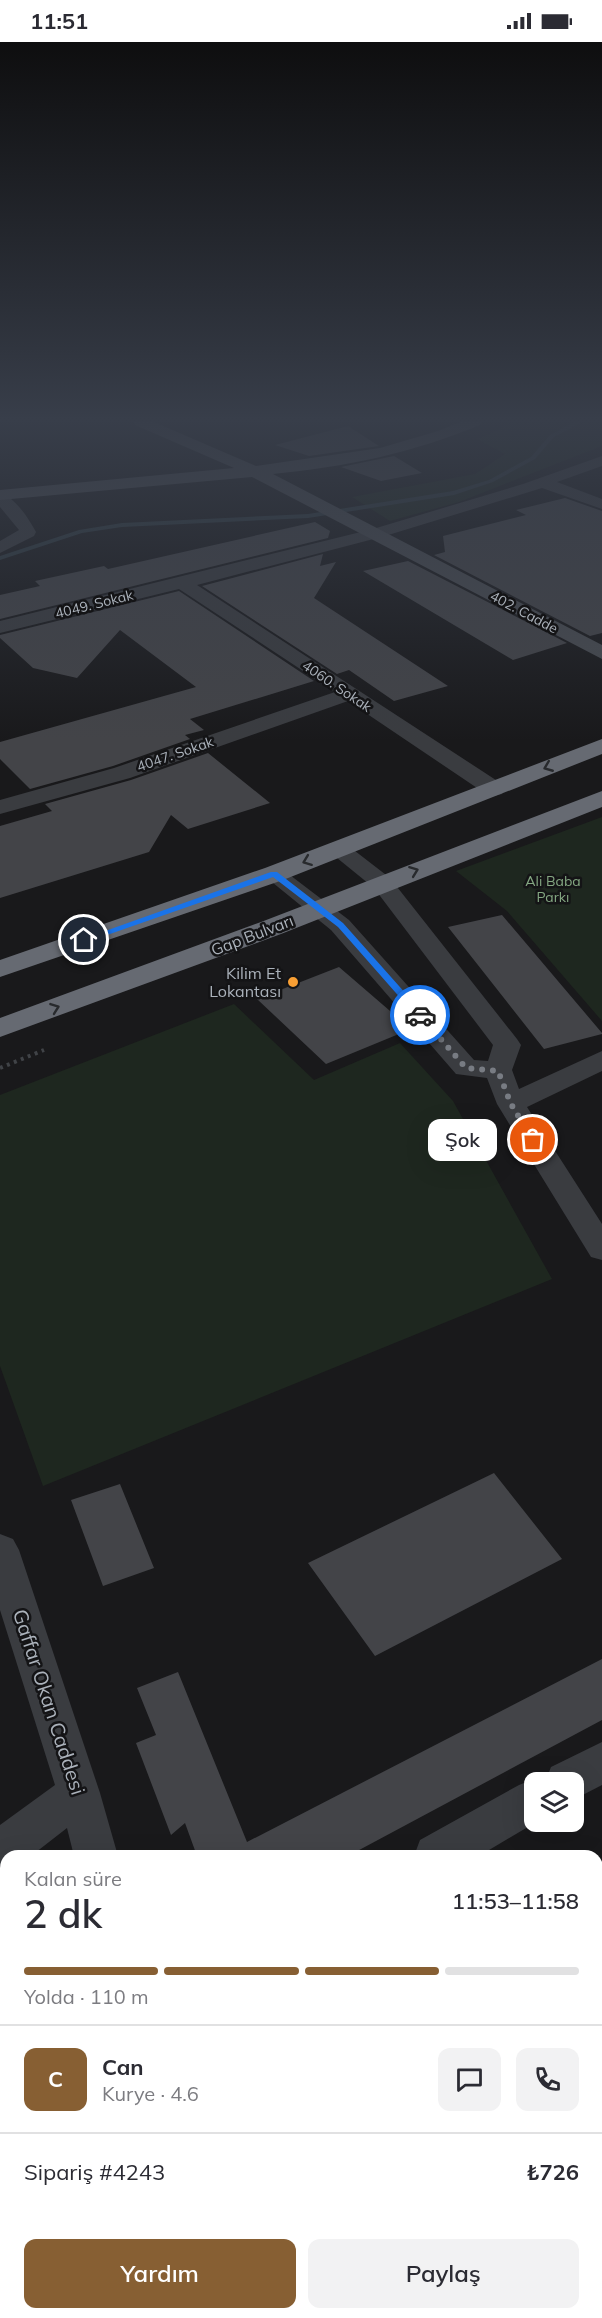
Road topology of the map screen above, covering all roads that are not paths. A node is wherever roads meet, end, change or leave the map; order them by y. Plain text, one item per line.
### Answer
1 (25, 528) edge
2 (365, 528) edge
3 (395, 528) edge
4 (376, 534) junction
5 (0, 548) edge
6 (181, 582) junction
7 (0, 627) edge
8 (602, 653) edge
9 (349, 694) junction
10 (602, 746) edge
11 (494, 789) junction
12 (602, 798) edge
13 (0, 807) edge
14 (338, 849) junction
15 (274, 874) junction
16 (382, 883) junction
17 (320, 908) junction
18 (0, 969) edge
19 (0, 1028) edge
20 (602, 1060) edge
21 (498, 1071) junction
22 (511, 1104) junction
23 (602, 1249) edge
24 (0, 1550) edge
25 (602, 1762) edge
26 (584, 1772) edge
27 (79, 1793) junction
28 (524, 1806) edge
29 (3, 1850) edge
30 (94, 1850) edge
31 (446, 1850) edge

1 - 5 street
2 - 4 street, 402. Cadde
3 - 4 street, 4049. Sokak
4 - 6 street, 4049. Sokak
4 - 8 street, 402. Cadde
6 - 7 street, 4049. Sokak
6 - 9 street, 4060. Sokak
9 - 11 street, 4060. Sokak
9 - 13 street, 4047. Sokak
10 -> 11 highway
11 - 14 highway
16 -> 12 highway, Gap Bulvarı
14 -> 15 highway
14 - 16 street
15 - 17 street
15 - 18 highway
16 - 17 highway, Gap Bulvarı
16 - 21 street
19 -> 17 highway, Gap Bulvarı
17 - 21 street
20 - 22 street
21 - 22 street
22 - 23 street
24 - 27 street, Gaffar Okan Caddesi
25 - 26 street
27 - 29 street
27 - 30 street, Gaffar Okan Caddesi
28 - 31 street

